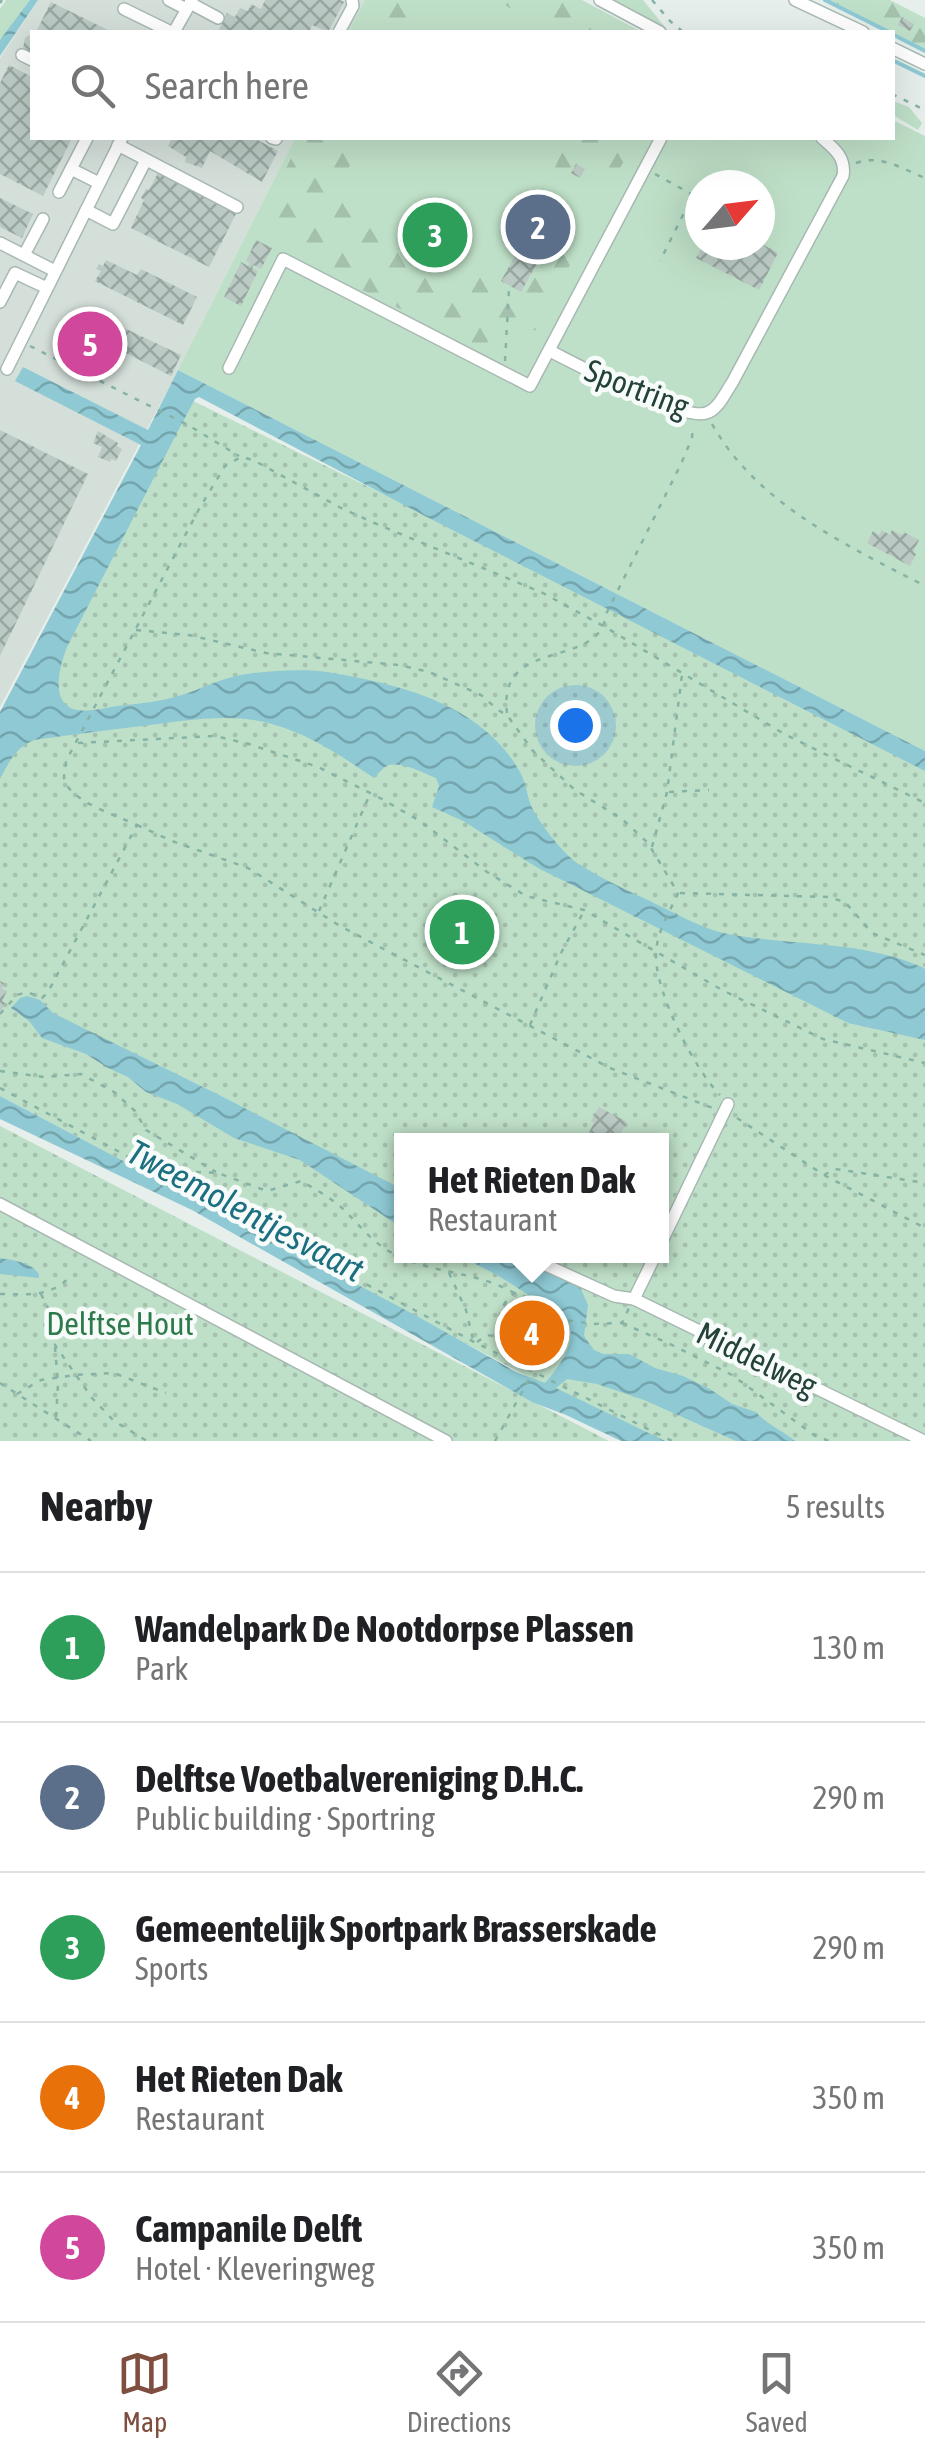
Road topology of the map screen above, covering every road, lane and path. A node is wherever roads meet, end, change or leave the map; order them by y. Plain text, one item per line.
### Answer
1 (169, 0) edge
2 (352, 0) edge
3 (600, 0) edge
4 (652, 0) edge
5 (795, 0) edge
6 (189, 4) edge
7 (124, 9) dead end
8 (218, 18) dead end
9 (168, 30) edge
10 (173, 30) edge
11 (340, 30) edge
12 (656, 30) edge
13 (680, 30) edge
14 (859, 30) edge
15 (895, 49) edge
16 (925, 64) edge
17 (895, 95) edge
18 (925, 110) edge
19 (86, 140) edge
20 (659, 140) edge
21 (824, 140) edge
22 (120, 141) edge
23 (146, 160) junction
24 (845, 166) junction
25 (644, 168) junction
26 (71, 169) junction
27 (925, 178) edge
28 (99, 183) junction
29 (59, 192) dead end
30 (237, 207) dead end
31 (86, 210) junction
32 (42, 219) dead end
33 (0, 243) edge
34 (24, 255) junction
35 (660, 261) dead end
36 (56, 271) junction
37 (47, 288) junction
38 (509, 289) dead end
39 (0, 302) edge
40 (20, 343) junction
41 (550, 352) junction
42 (229, 368) dead end
43 (6, 369) dead end
44 (504, 373) junction
45 (700, 414) junction
46 (241, 457) junction
47 (925, 586) edge
48 (605, 627) junction
49 (136, 630) junction
50 (682, 675) junction
51 (508, 715) junction
52 (77, 741) junction
53 (709, 790) dead end
54 (667, 792) junction
55 (370, 793) junction
56 (925, 803) edge
57 (137, 824) junction
58 (652, 849) junction
59 (678, 893) junction
60 (584, 910) junction
61 (319, 912) junction
62 (656, 952) junction
63 (925, 955) edge
64 (0, 1014) edge
65 (530, 1024) junction
66 (925, 1063) edge
67 (0, 1071) edge
68 (0, 1088) edge
69 (726, 1108) junction
70 (155, 1170) junction
71 (218, 1173) junction
72 (824, 1175) junction
73 (925, 1183) edge
74 (0, 1204) edge
75 (669, 1226) edge
76 (925, 1228) edge
77 (394, 1254) edge
78 (420, 1263) edge
79 (541, 1263) edge
80 (652, 1263) edge
81 (449, 1273) junction
82 (70, 1276) dead end
83 (514, 1293) junction
84 (0, 1294) edge
85 (41, 1294) junction
86 (634, 1299) junction
87 (622, 1323) junction
88 (474, 1342) junction
89 (534, 1343) dead end
90 (55, 1345) junction
91 (514, 1363) junction
92 (75, 1374) junction
93 (531, 1374) junction
94 (58, 1377) junction
95 (0, 1383) edge
96 (166, 1393) dead end
97 (17, 1394) junction
98 (56, 1418) junction
99 (91, 1441) edge
100 (147, 1441) edge
101 (446, 1441) edge
102 (495, 1441) edge
103 (672, 1441) edge
104 (829, 1441) edge
105 (924, 1441) edge

1 - 6 street
2 - 11 street
3 - 12 street
4 - 13 path
5 - 14 street
6 - 8 street
6 - 10 street
7 - 9 street
15 - 16 street
17 - 18 path
19 - 26 street
20 - 25 street, Sportring
21 - 24 street
22 - 23 street
22 - 28 street
23 - 30 street
23 - 31 street
24 - 27 path
24 - 45 street, Sportring
25 - 35 path
25 - 41 street, Sportring
26 - 28 street
26 - 29 street
28 - 31 street
31 - 36 street
32 - 34 street
33 - 34 street
34 - 36 street
36 - 37 street
37 - 39 street
37 - 40 street
38 - 44 path
40 - 43 street
40 - 46 path
41 - 44 street
41 - 45 street, Sportring
42 - 44 street
45 - 47 path
45 - 48 path
46 - 48 path
46 - 49 path
48 - 50 path
48 - 51 path
49 - 51 path
49 - 52 path
50 - 54 path
50 - 56 path
51 - 58 path
52 - 55 path
52 - 57 path
53 - 54 path
54 - 58 path
55 - 60 path
55 - 61 path
57 - 61 path
57 - 64 path
58 - 59 path
59 - 62 path
59 - 63 path
60 - 62 path
60 - 65 path
61 - 65 path
62 - 66 path
62 - 69 path
65 - 69 path
67 - 71 path
68 - 70 path
69 - 72 path
69 - 75 street
70 - 71 path
70 - 88 path
71 - 77 path
72 - 73 path
72 - 76 path
74 - 101 street
78 - 81 path
79 - 86 street, Middelweg
80 - 86 street
81 - 83 path
81 - 88 path
82 - 85 path
83 - 87 path
83 - 88 path
84 - 85 path
85 - 90 path
86 - 87 path
86 - 105 street, Middelweg
87 - 104 path
88 - 91 path
89 - 91 path
90 - 92 path
90 - 94 path
91 - 93 path
92 - 94 path
92 - 96 path
92 - 100 path
93 - 102 path
93 - 103 path
94 - 97 path
94 - 98 path
95 - 97 path
97 - 98 path
98 - 99 path

